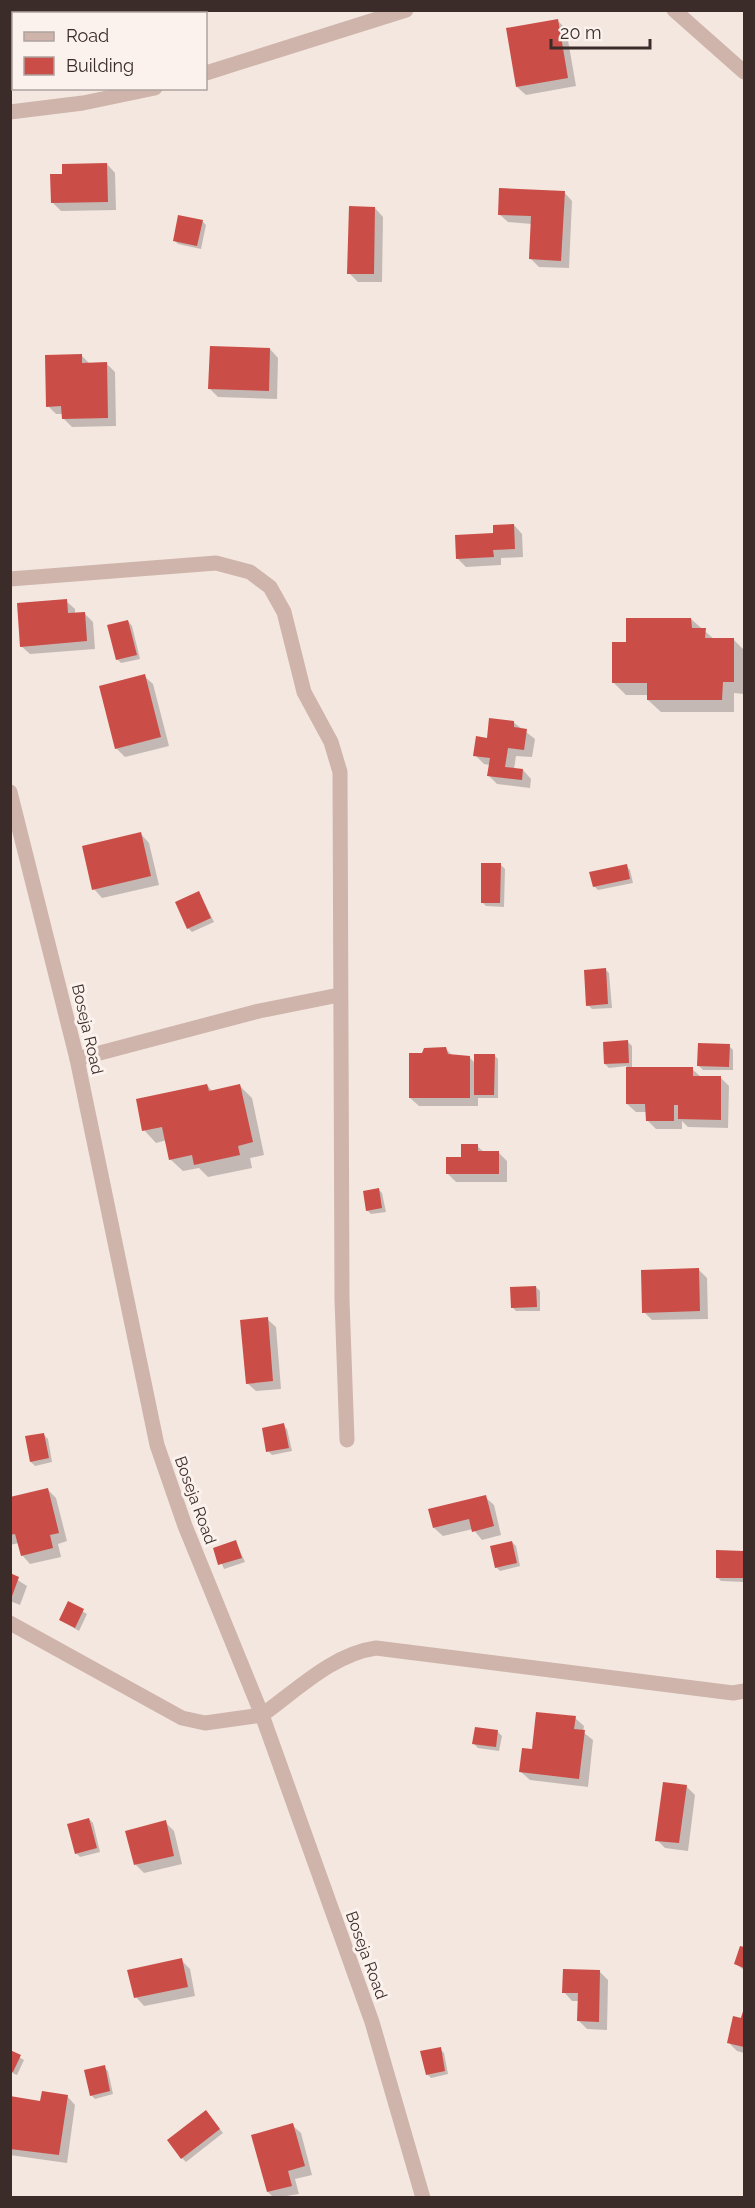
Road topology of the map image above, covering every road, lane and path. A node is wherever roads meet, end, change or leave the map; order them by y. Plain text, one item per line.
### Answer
1 (406, 10) edge
2 (674, 10) edge
3 (744, 72) edge
4 (207, 73) edge
5 (145, 90) edge
6 (10, 112) edge
7 (10, 579) edge
8 (10, 792) edge
9 (339, 995) junction
10 (77, 1059) junction
11 (347, 1440) dead end
12 (10, 1623) edge
13 (744, 1691) edge
14 (262, 1715) junction
15 (423, 2198) edge

1 - 4 street
2 - 3 street
5 - 6 street
7 - 9 street
8 - 10 street, Boseja Road
9 - 10 street
9 - 11 street
10 - 14 street, Boseja Road
12 - 14 street
13 - 14 street
14 - 15 street, Boseja Road

